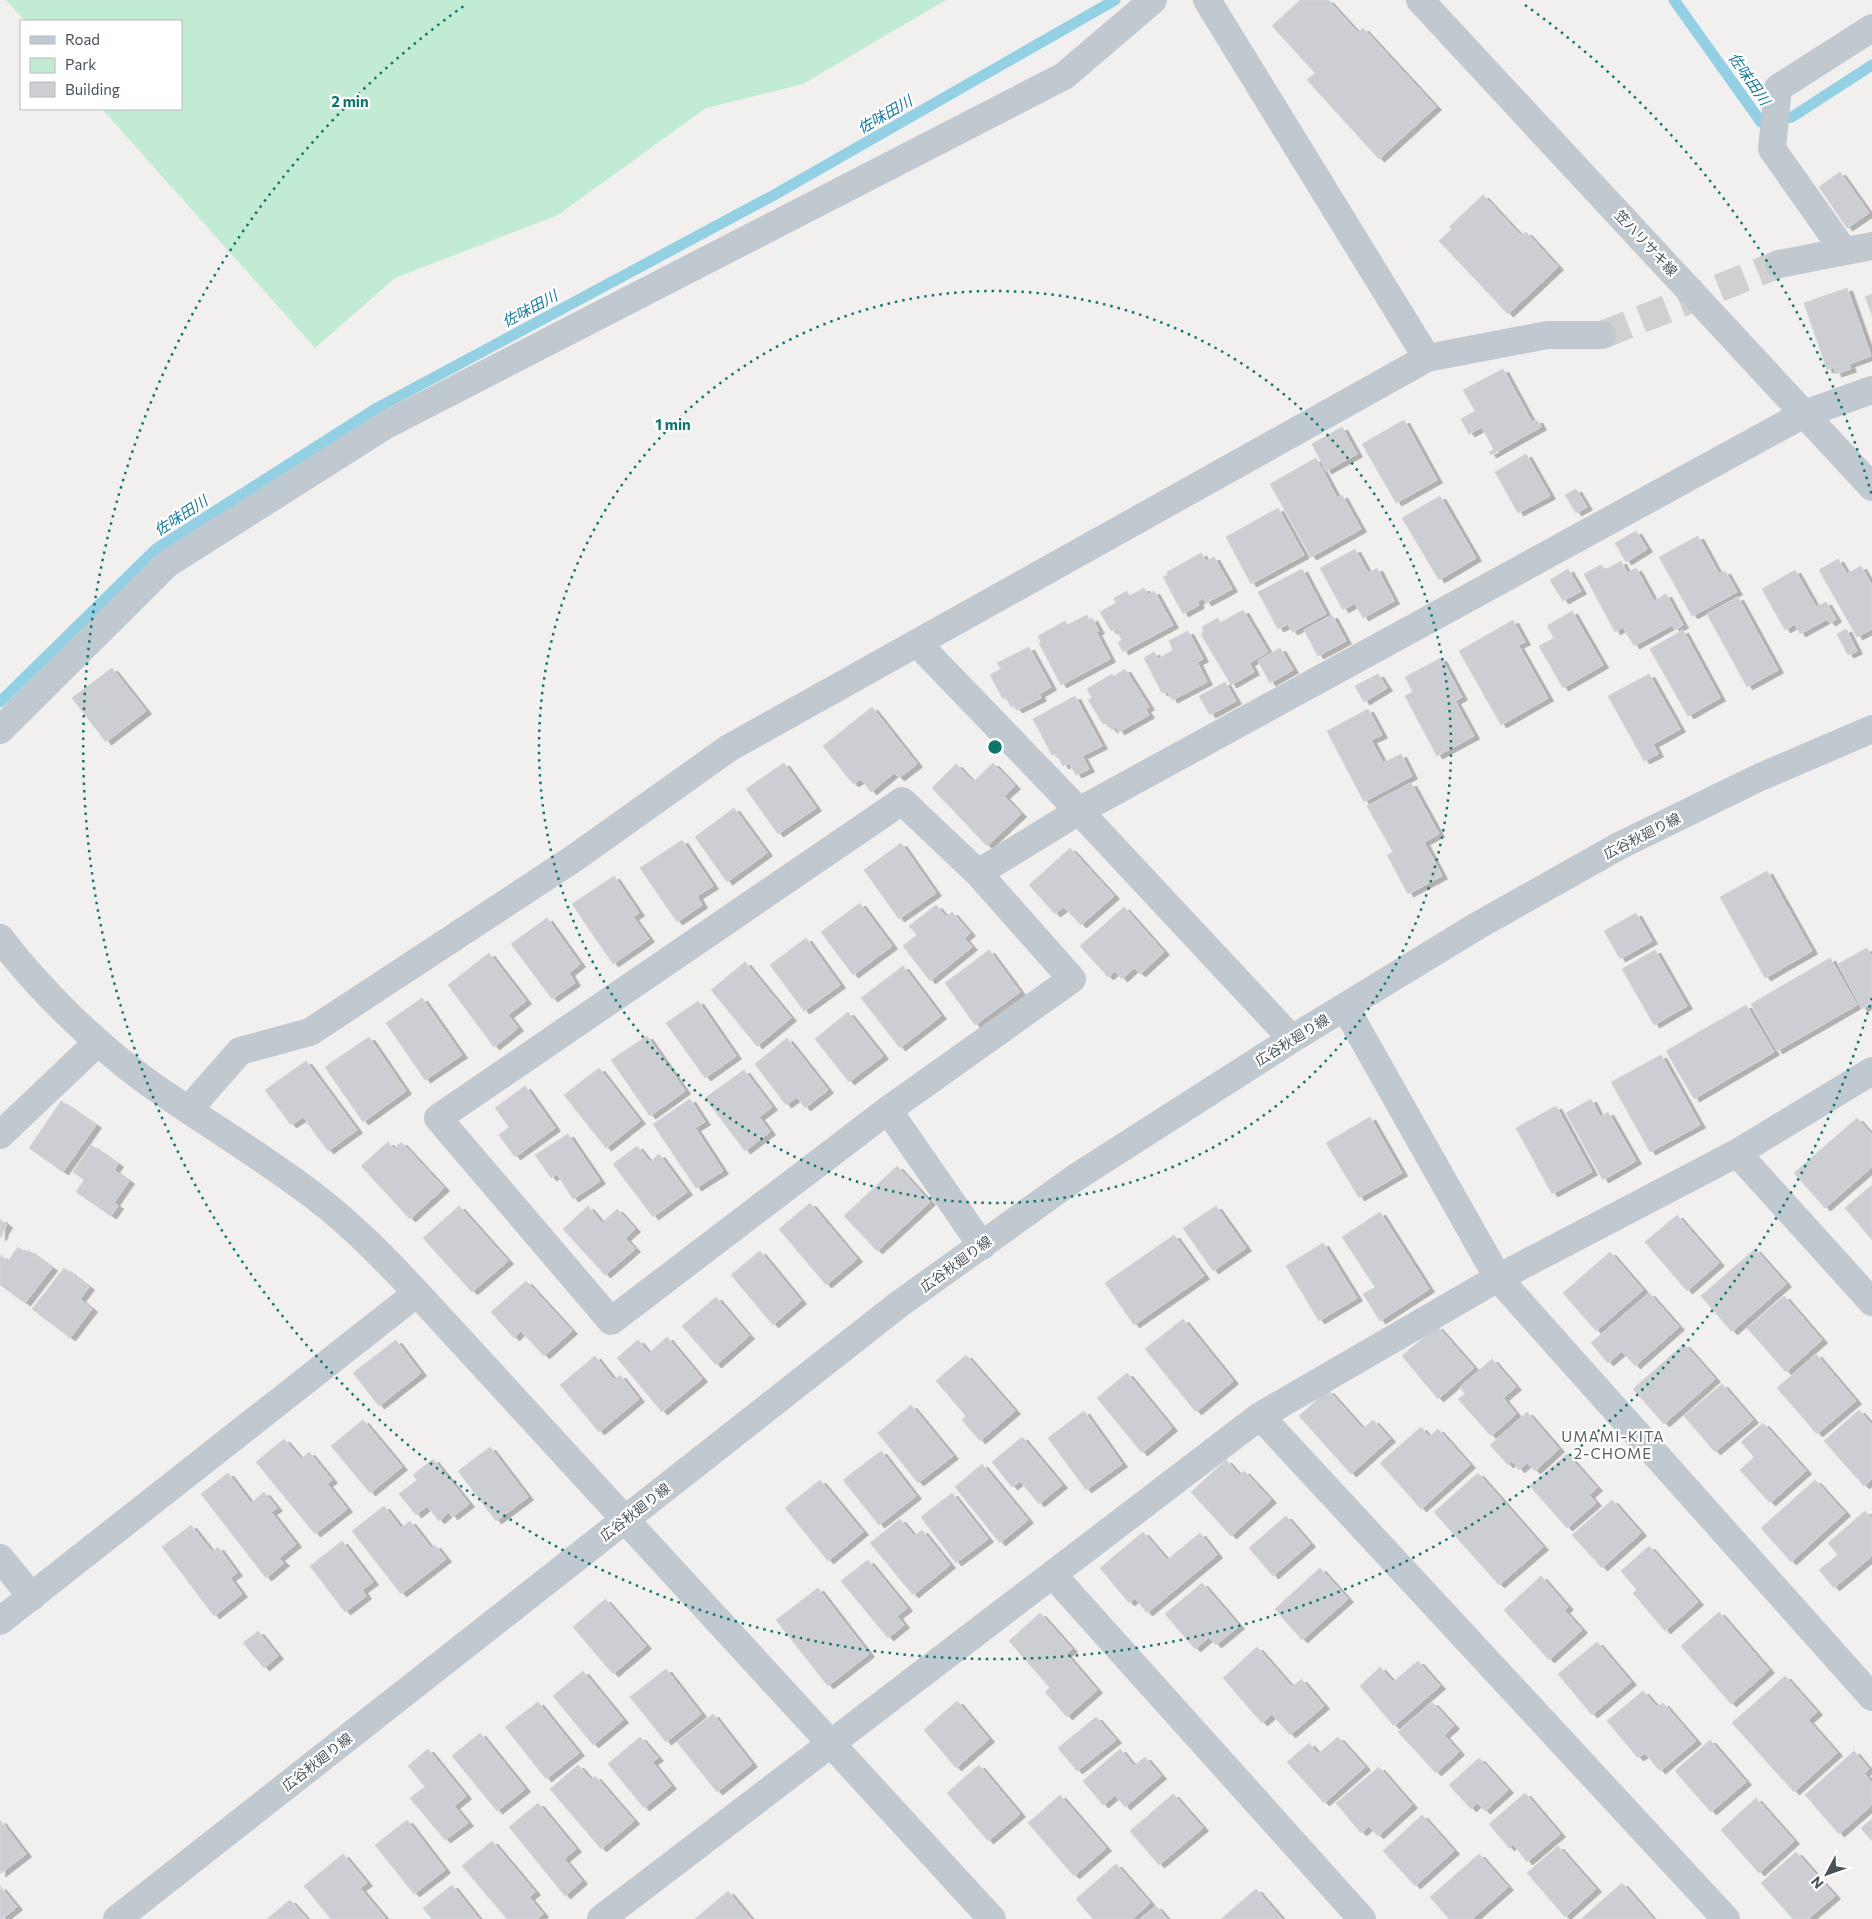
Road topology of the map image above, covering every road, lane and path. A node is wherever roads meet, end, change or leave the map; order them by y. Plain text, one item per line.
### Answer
1 (1153, 0) edge
2 (1208, 0) edge
3 (1420, 0) edge
4 (1872, 28) edge
5 (1872, 246) edge
6 (1844, 251) junction
7 (1779, 264) tunnel mouth
8 (1602, 335) tunnel mouth
9 (1427, 358) junction
10 (1872, 390) edge
11 (1804, 414) junction
12 (1872, 487) edge
13 (918, 644) junction
14 (1872, 729) edge
15 (0, 730) edge
16 (1079, 811) junction
17 (978, 873) junction
18 (0, 938) edge
19 (1345, 1007) junction
20 (1292, 1039) junction
21 (98, 1042) junction
22 (1872, 1071) edge
23 (190, 1109) junction
24 (888, 1110) junction
25 (0, 1135) edge
26 (1736, 1153) junction
27 (982, 1246) junction
28 (1498, 1278) junction
29 (417, 1292) junction
30 (1872, 1302) edge
31 (1260, 1416) junction
32 (626, 1520) junction
33 (0, 1558) edge
34 (1053, 1575) junction
35 (32, 1597) junction
36 (0, 1621) edge
37 (1872, 1696) edge
38 (830, 1742) junction
39 (605, 1918) edge
40 (117, 1919) edge
41 (992, 1919) edge
42 (1362, 1919) edge
43 (1726, 1919) edge

1 - 15 street
2 - 9 street
3 - 11 street, 笠ハリサキ線
4 - 6 street
5 - 6 street
6 - 7 street
8 - 9 street
9 - 13 street
10 - 11 street
11 - 12 street, 笠ハリサキ線
11 - 16 street
13 - 16 street
13 - 23 street
14 - 19 street, 広谷秋廻り線
16 - 17 street
16 - 20 street
17 - 24 street
17 - 24 street
18 - 21 street
19 - 20 street, 広谷秋廻り線
19 - 28 street
20 - 27 street, 広谷秋廻り線
21 - 23 street
21 - 25 street
22 - 26 street
23 - 29 street
24 - 27 street
26 - 28 street
26 - 30 street
27 - 32 street, 広谷秋廻り線
28 - 31 street
28 - 37 street
29 - 32 street
29 - 35 street
31 - 34 street
31 - 43 street
32 - 38 street
32 - 40 street, 広谷秋廻り線
33 - 35 street
34 - 38 street
34 - 42 street
35 - 36 street
38 - 39 street
38 - 41 street

